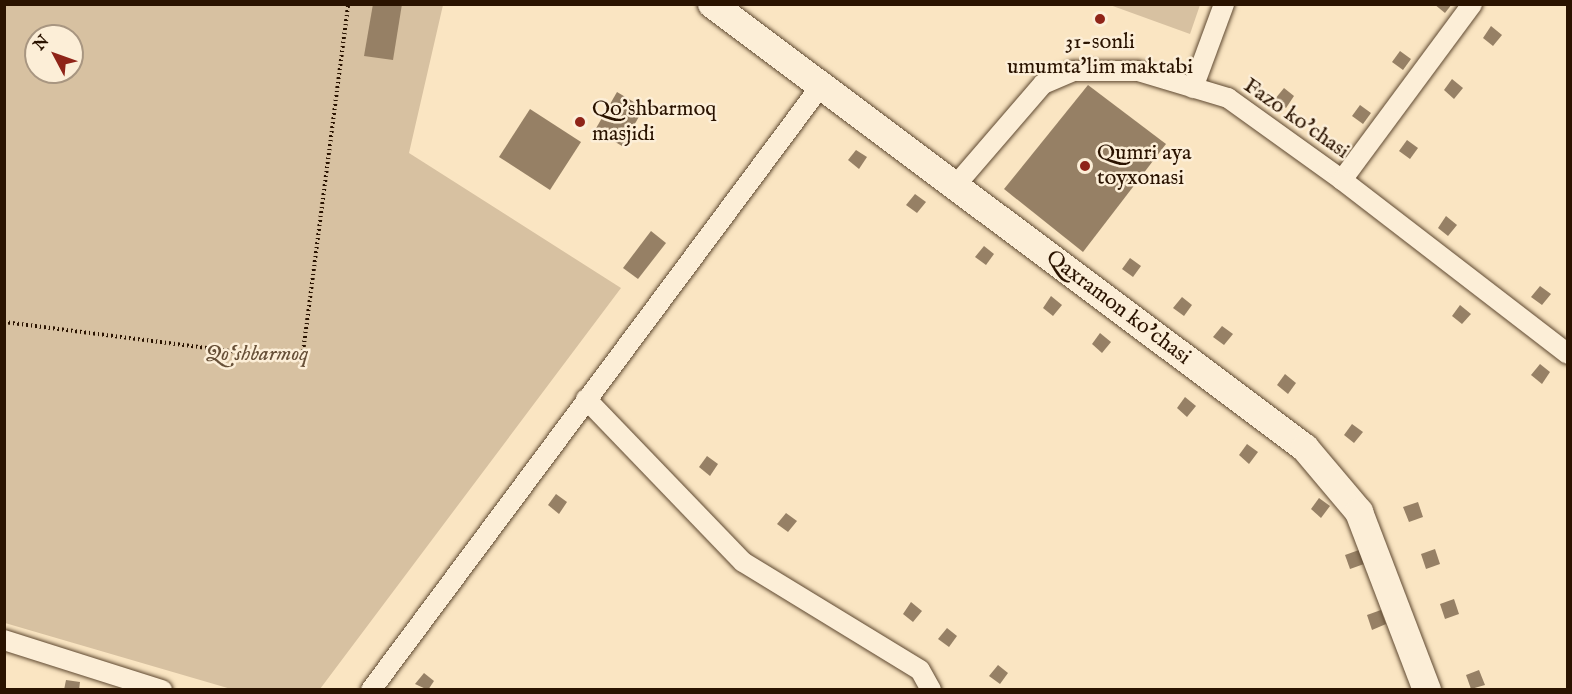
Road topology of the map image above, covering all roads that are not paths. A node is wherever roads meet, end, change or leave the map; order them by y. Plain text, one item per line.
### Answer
1 (712, 4) edge
2 (1224, 4) edge
3 (1472, 4) edge
4 (820, 87) junction
5 (1193, 88) junction
6 (1342, 180) junction
7 (955, 186) junction
8 (1568, 354) edge
9 (586, 399) junction
10 (4, 640) edge
11 (162, 690) edge
12 (371, 690) edge
13 (931, 690) edge
14 (1427, 690) edge

1 - 4 street, Qaxramon ko'chasi
2 - 5 street
3 - 6 street
4 - 7 street, Qaxramon ko'chasi
4 - 9 street
5 - 6 street, Fazo ko'chasi
5 - 7 street, Fazo ko'chasi
6 - 8 street, Fazo ko'chasi
7 - 14 street, Qaxramon ko'chasi
9 - 12 street
9 - 13 street
10 - 11 street

